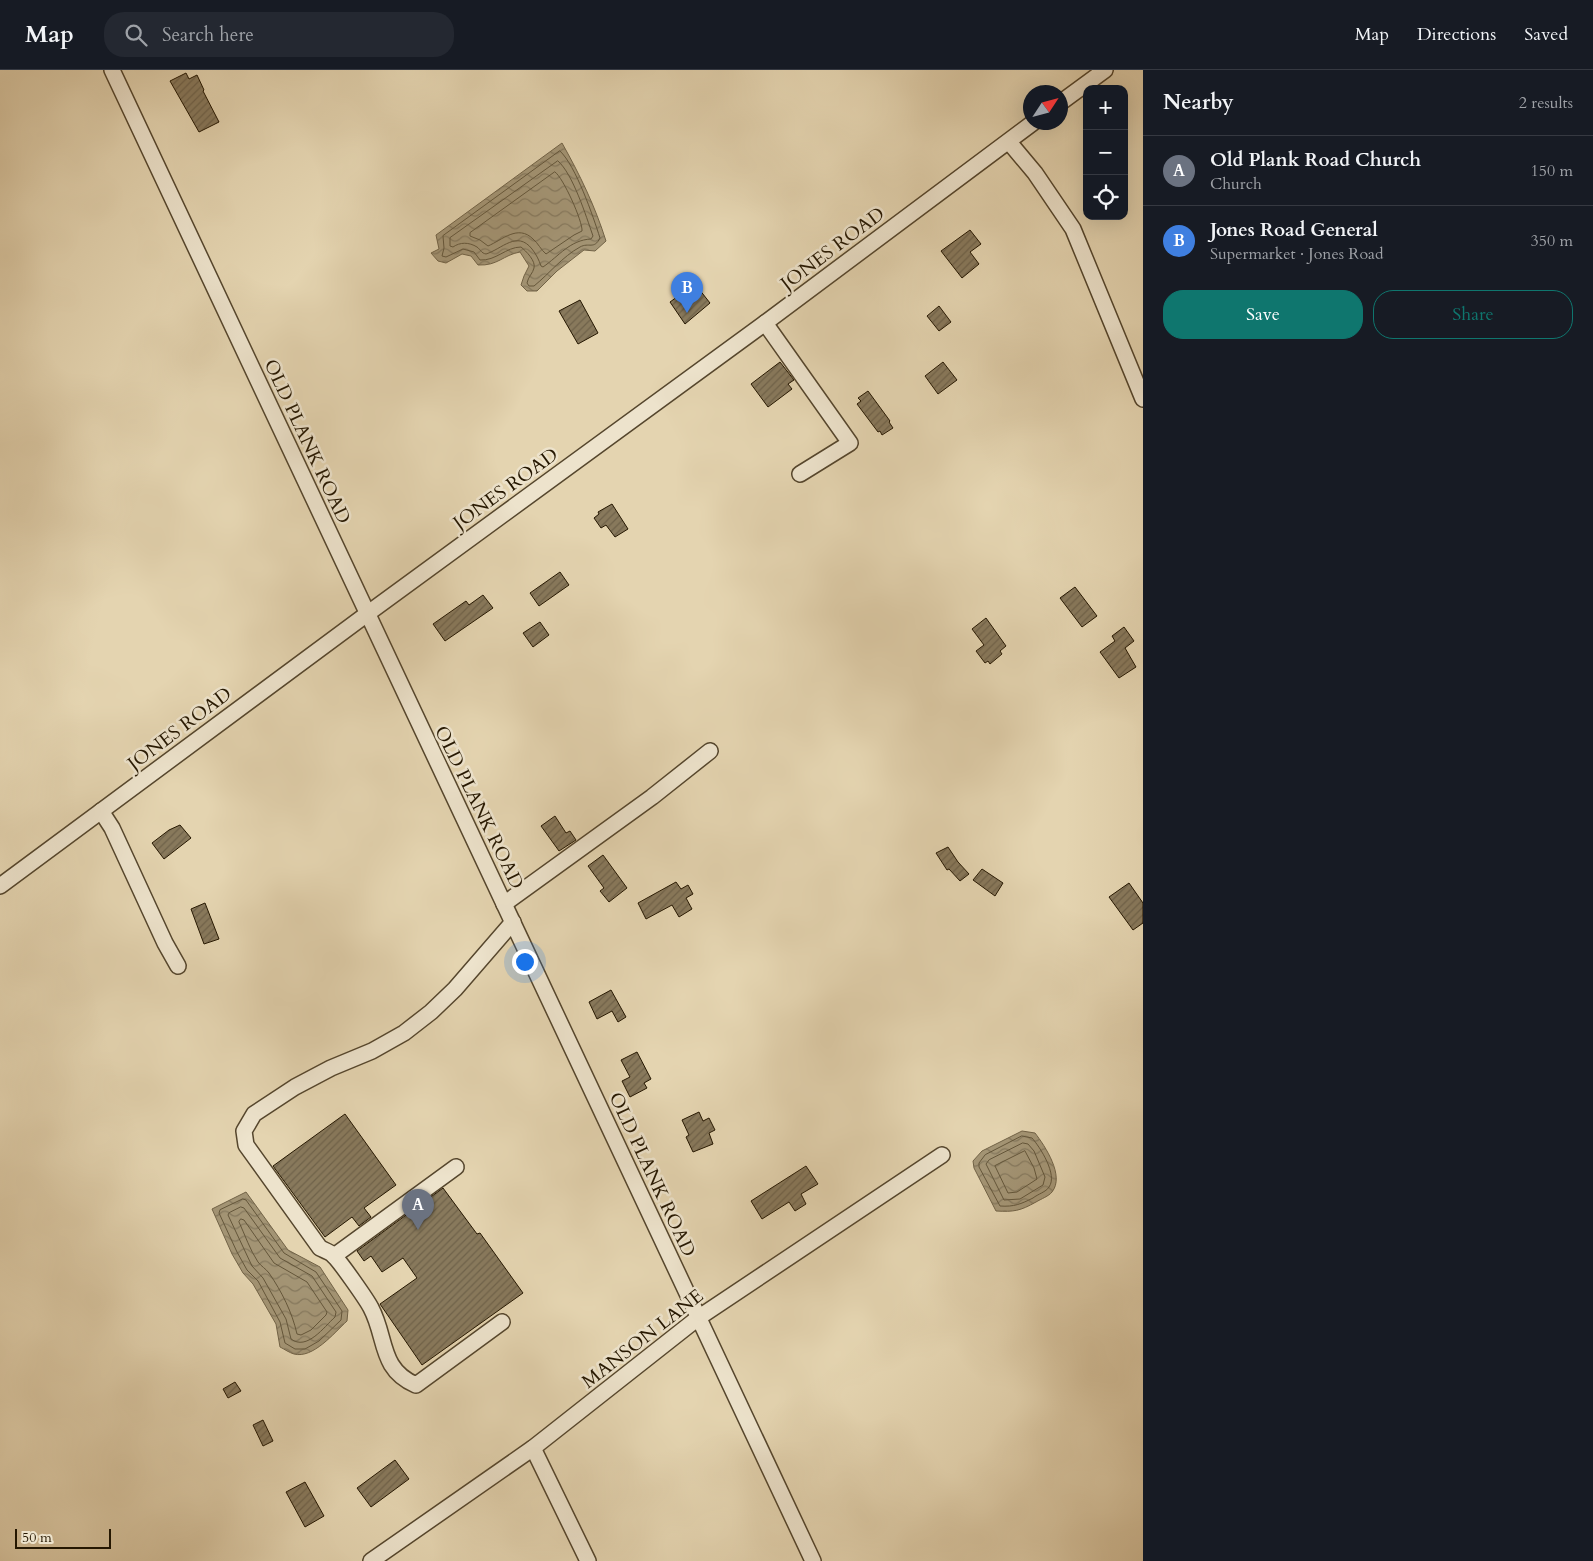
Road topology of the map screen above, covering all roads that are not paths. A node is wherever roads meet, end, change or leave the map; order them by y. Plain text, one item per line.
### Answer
1 (112, 70) edge
2 (1105, 70) edge
3 (1068, 97) edge
4 (1024, 130) edge
5 (1009, 142) junction
6 (765, 324) junction
7 (1143, 398) edge
8 (800, 474) dead end
9 (366, 614) junction
10 (710, 750) dead end
11 (101, 811) junction
12 (0, 886) edge
13 (504, 904) junction
14 (514, 922) junction
15 (178, 966) dead end
16 (942, 1154) dead end
17 (456, 1167) dead end
18 (334, 1256) junction
19 (698, 1318) junction
20 (502, 1322) dead end
21 (533, 1448) junction
22 (371, 1561) edge
23 (588, 1561) edge
24 (813, 1561) edge

1 - 9 street, OLD PLANK ROAD
2 - 3 street
4 - 5 street, JONES ROAD
5 - 6 street, JONES ROAD
5 - 7 street
6 - 8 street
6 - 9 street, JONES ROAD
9 - 11 street, JONES ROAD
9 - 13 street, OLD PLANK ROAD
10 - 13 street
11 - 12 street, JONES ROAD
11 - 15 street
13 - 14 street, OLD PLANK ROAD
14 - 18 street
14 - 19 street, OLD PLANK ROAD
16 - 19 street, MANSON LANE
17 - 18 street
18 - 20 street
19 - 21 street, MANSON LANE
19 - 24 street, OLD PLANK ROAD
21 - 22 street, MANSON LANE
21 - 23 street

